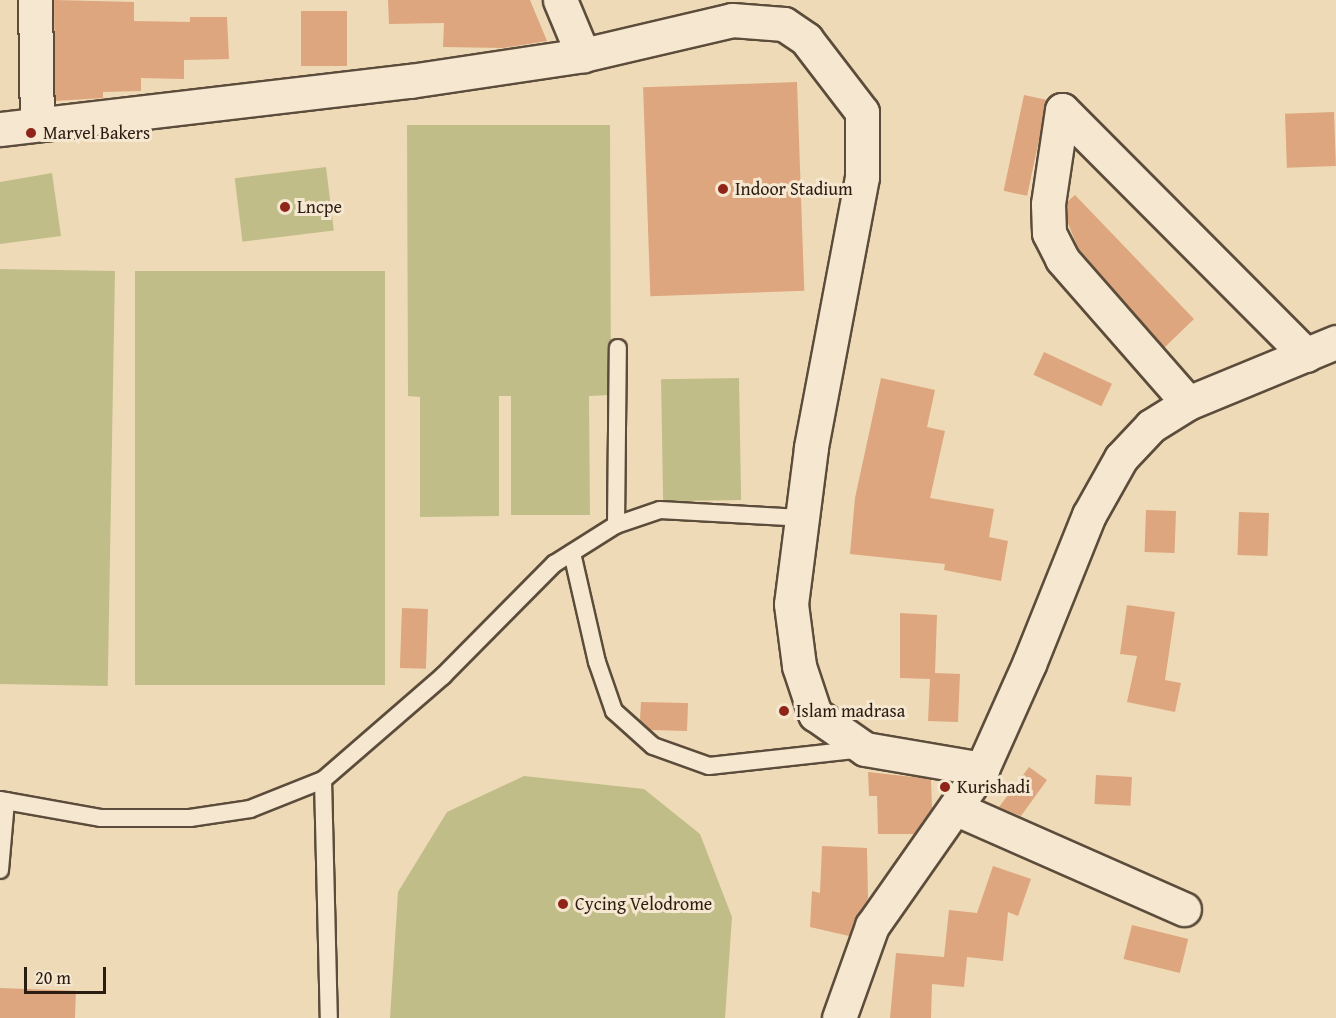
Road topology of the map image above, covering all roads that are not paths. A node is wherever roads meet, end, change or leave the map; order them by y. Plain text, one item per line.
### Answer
1 (35, 0) edge
2 (560, 0) edge
3 (584, 55) junction
4 (37, 124) junction
5 (0, 129) edge
6 (1336, 342) edge
7 (618, 348) dead end
8 (1306, 355) junction
9 (1188, 403) junction
10 (801, 518) junction
11 (616, 525) junction
12 (572, 553) junction
13 (865, 749) junction
14 (982, 769) junction
15 (323, 780) junction
16 (3, 801) edge
17 (957, 809) junction
18 (0, 870) edge
19 (1184, 909) dead end
20 (329, 1018) edge
21 (839, 1018) edge

1 - 4 street
2 - 3 street
3 - 4 street
3 - 10 street
4 - 5 street
6 - 8 street
7 - 11 lane
8 - 9 street
8 - 9 street
9 - 14 street
10 - 11 lane
10 - 13 street
11 - 12 lane
12 - 13 lane
12 - 15 lane
13 - 14 street
14 - 17 street
15 - 16 lane
15 - 20 lane
16 - 18 lane
17 - 19 street
17 - 21 street

